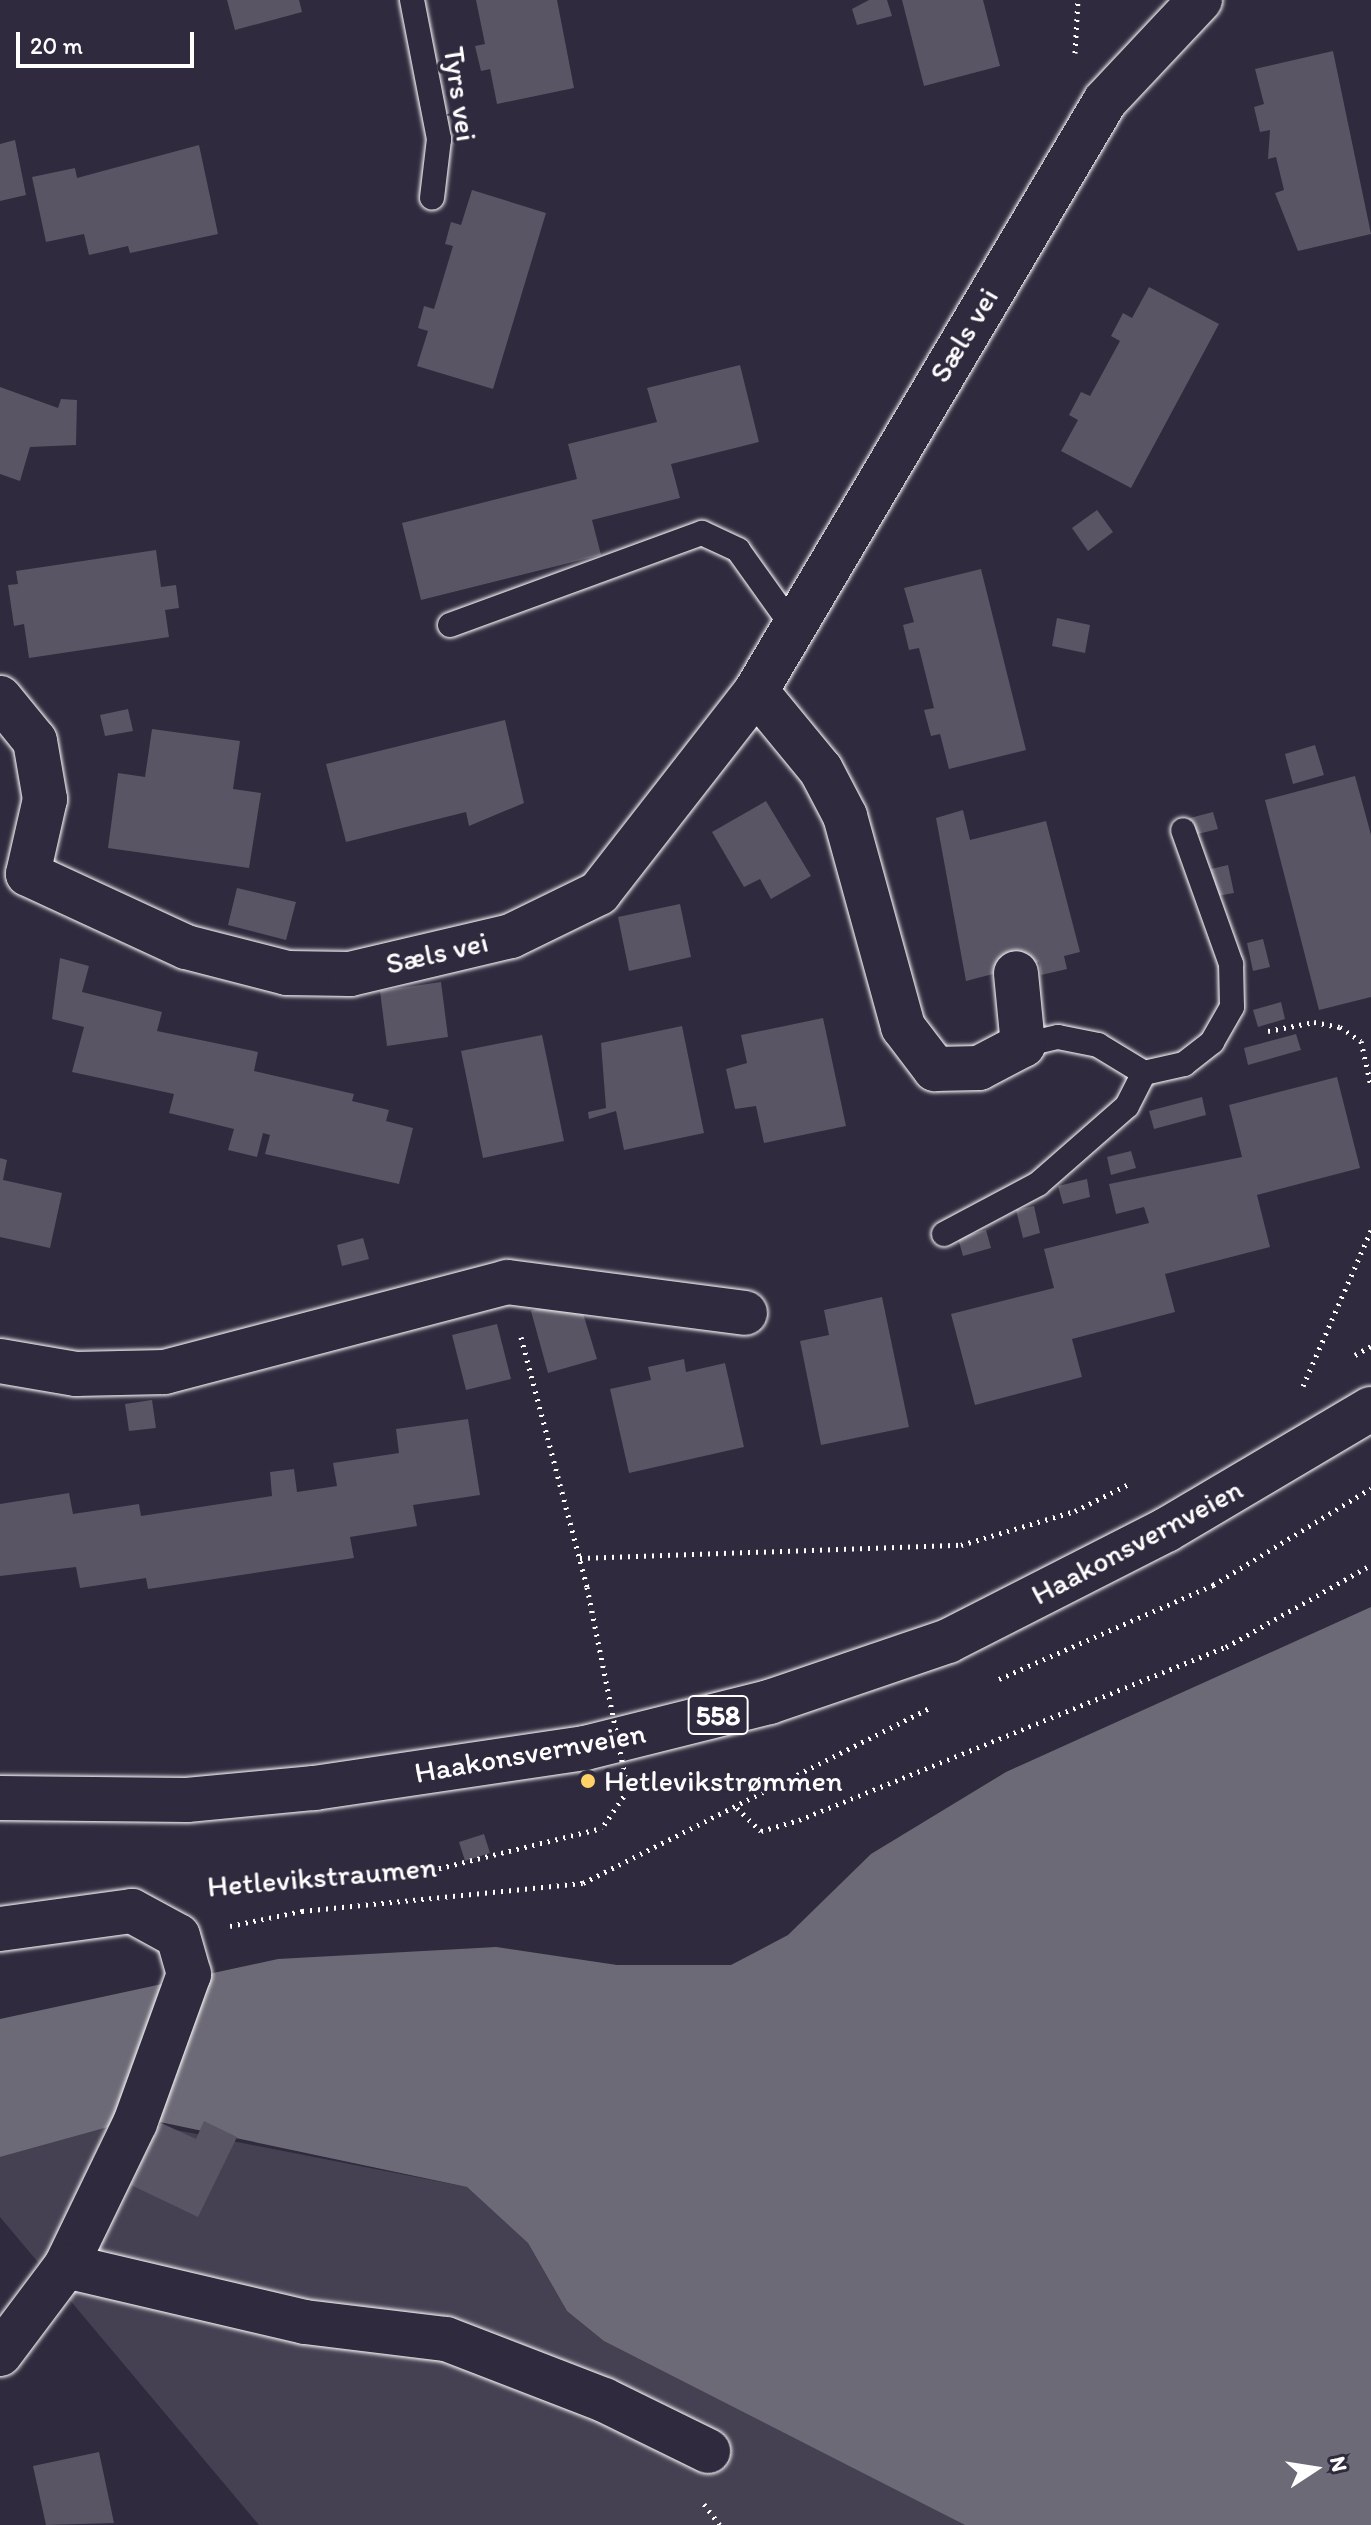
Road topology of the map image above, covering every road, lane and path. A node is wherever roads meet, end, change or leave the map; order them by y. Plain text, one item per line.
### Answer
1 (412, 0) edge
2 (1200, 0) edge
3 (432, 198) dead end
4 (450, 625) dead end
5 (793, 627) junction
6 (756, 691) junction
7 (0, 698) edge
8 (1183, 830) dead end
9 (14, 873) edge
10 (1016, 973) dead end
11 (1212, 1042) junction
12 (1023, 1045) junction
13 (1144, 1073) junction
14 (1371, 1086) edge
15 (1371, 1230) edge
16 (944, 1234) dead end
17 (745, 1313) dead end
18 (518, 1325) dead end
19 (1371, 1346) edge
20 (0, 1361) edge
21 (1344, 1362) dead end
22 (1316, 1378) dead end
23 (1303, 1387) junction
24 (1290, 1394) dead end
25 (1371, 1409) edge
26 (1144, 1477) dead end
27 (1371, 1488) edge
28 (580, 1558) junction
29 (1371, 1565) edge
30 (996, 1681) dead end
31 (938, 1705) dead end
32 (0, 1798) edge
33 (737, 1808) junction
34 (194, 1889) dead end
35 (0, 1929) edge
36 (184, 1955) junction
37 (66, 2266) junction
38 (0, 2354) edge
39 (708, 2451) dead end

1 - 3 lane, Tyrs vei
2 - 5 street, Sæls vei
4 - 5 lane
5 - 6 street, Sæls vei
6 - 9 street, Sæls vei
6 - 12 street
7 - 9 street, Sæls vei
8 - 11 lane
10 - 12 street
11 - 13 lane
11 - 14 path
12 - 13 lane
13 - 16 lane
15 - 23 path
17 - 20 street
18 - 28 path, Hetlevikstraumen
19 - 21 path
22 - 23 path
23 - 24 path
25 - 32 street, Haakonsvernveien / 558
26 - 28 path
27 - 30 path
28 - 34 path, Hetlevikstraumen, bridge
29 - 33 path
31 - 33 path
33 - 36 path
35 - 36 street, Hetlevikstraumen
36 - 37 street
37 - 38 street
37 - 39 street

